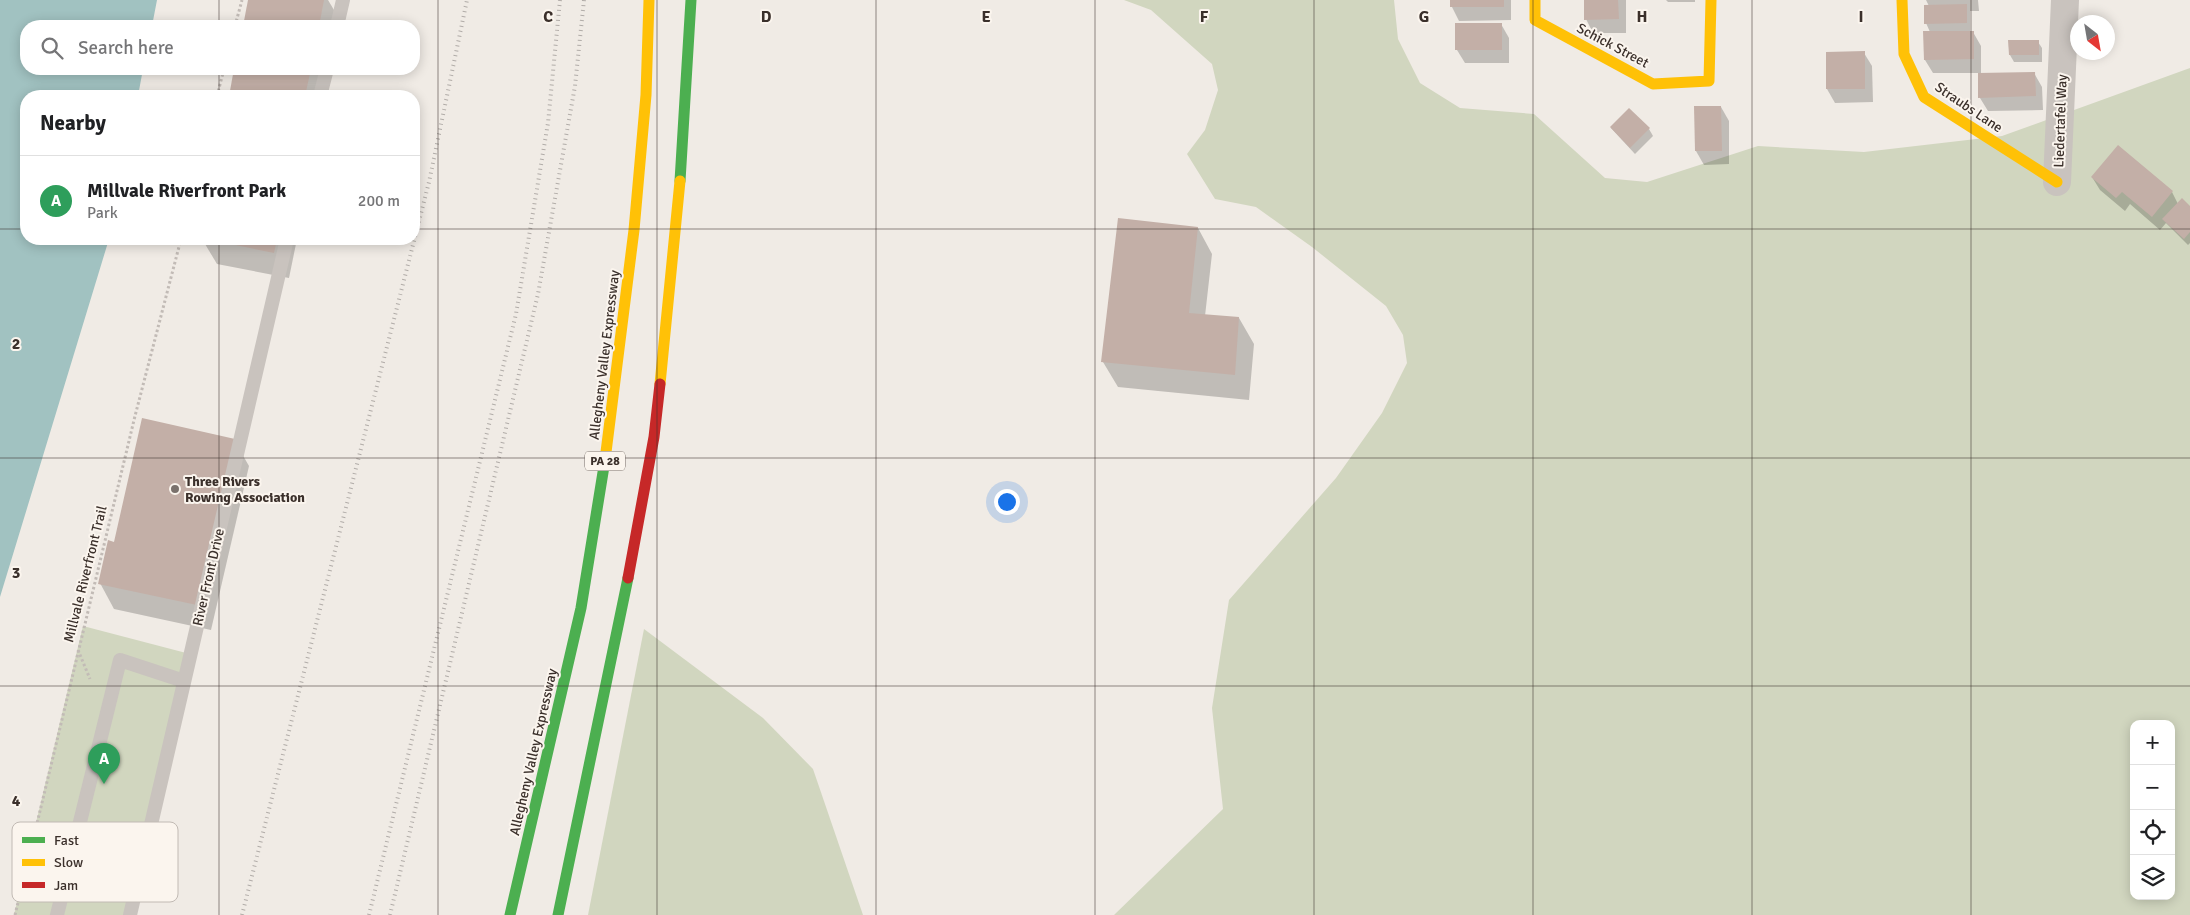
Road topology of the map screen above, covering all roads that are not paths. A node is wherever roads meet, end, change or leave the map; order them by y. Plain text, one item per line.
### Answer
1 (343, 0) edge
2 (649, 0) edge
3 (691, 0) edge
4 (1536, 0) edge
5 (1711, 0) edge
6 (1902, 0) edge
7 (2065, 0) edge
8 (338, 20) edge
9 (325, 75) edge
10 (322, 90) edge
11 (2057, 182) joint
12 (285, 245) edge
13 (184, 682) junction
14 (80, 822) edge
15 (152, 822) edge
16 (60, 902) edge
17 (133, 902) edge
18 (57, 915) edge
19 (130, 915) edge
20 (510, 915) edge
21 (558, 915) edge

1 - 8 lane
2 - 20 main road, Allegheny Valley Expressway / PA 28
3 - 21 main road
4 - 5 main road, Schick Street
6 - 11 main road, Straubs Lane
7 - 11 street, Liedertafel Way
9 - 10 lane
12 - 13 lane, River Front Drive
13 - 14 lane
13 - 15 lane, River Front Drive
16 - 18 lane
17 - 19 lane, River Front Drive

